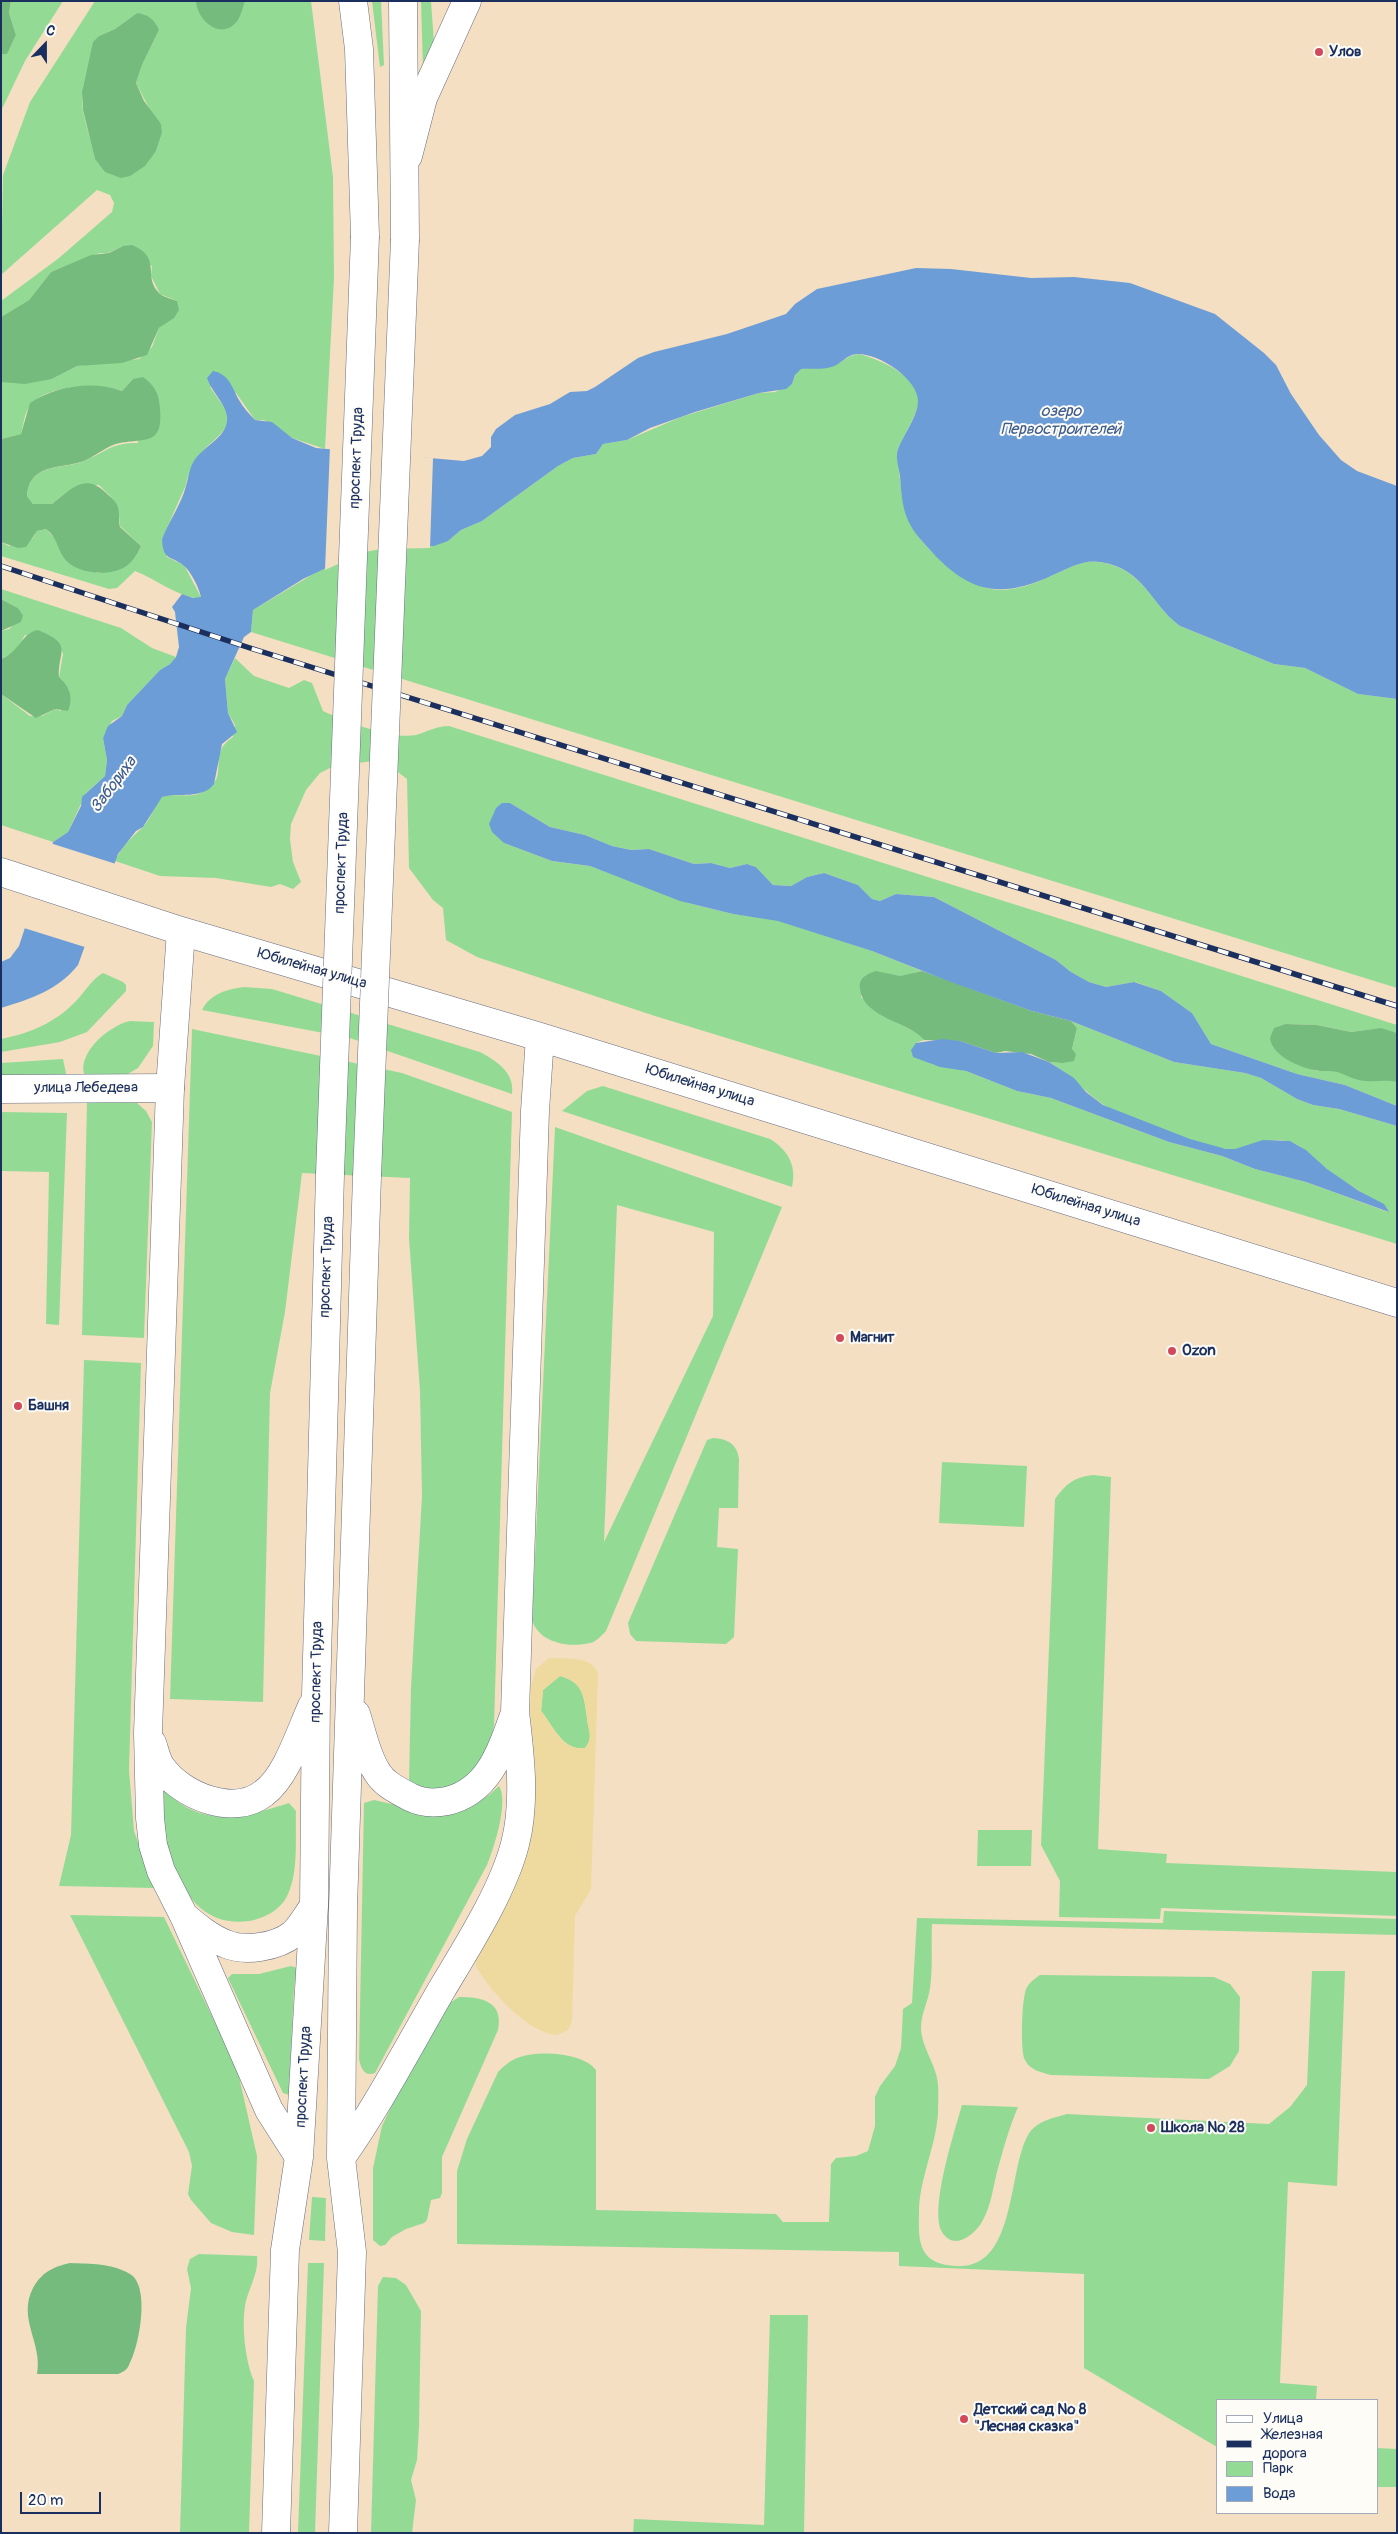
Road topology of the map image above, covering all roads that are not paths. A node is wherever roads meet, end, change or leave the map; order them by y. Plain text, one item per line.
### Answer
1 (353, 1) edge
2 (403, 1) edge
3 (467, 1) edge
4 (405, 170) junction
5 (5, 873) edge
6 (181, 931) junction
7 (540, 1037) junction
8 (170, 1088) junction
9 (1, 1089) edge
10 (1397, 1303) edge
11 (316, 1696) junction
12 (350, 1696) junction
13 (515, 1712) junction
14 (148, 1733) junction
15 (314, 1906) junction
16 (184, 1916) junction
17 (299, 2157) junction
18 (341, 2158) junction
19 (276, 2533) edge
20 (343, 2533) edge

1 - 11 main road, проспект Труда, bridge
2 - 4 main road
3 - 4 main road
4 - 12 main road, bridge
5 - 6 main road, Юбилейная улица
6 - 7 main road, Юбилейная улица
6 - 8 main road
7 - 10 main road, Юбилейная улица
7 - 13 main road
8 - 9 main road, улица Лебедева
8 - 14 main road
11 - 14 main road
11 - 15 main road, проспект Труда
12 - 13 main road
12 - 18 main road
13 - 18 main road
14 - 16 main road
15 - 16 main road
15 - 17 main road, проспект Труда
16 - 17 main road
17 - 18 main road
17 - 19 main road, проспект Труда
18 - 20 main road

